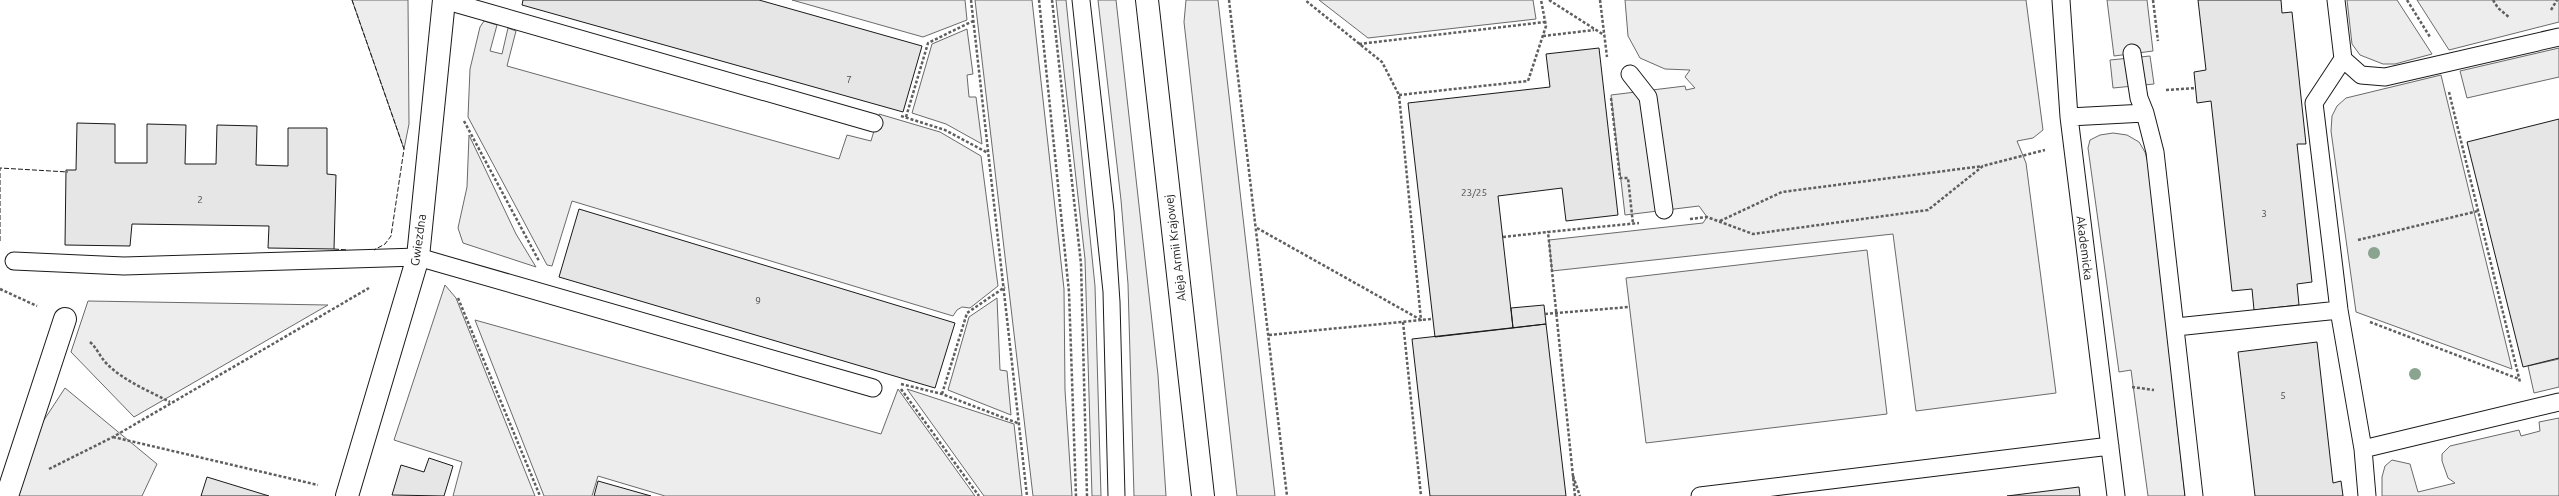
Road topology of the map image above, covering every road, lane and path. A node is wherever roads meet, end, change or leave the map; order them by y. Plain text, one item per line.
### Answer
1 (444, 0) edge
2 (971, 0) edge
3 (1039, 0) edge
4 (1052, 0) edge
5 (1147, 0) edge
6 (1229, 0) edge
7 (1305, 0) edge
8 (1542, 0) edge
9 (1549, 0) edge
10 (2061, 0) edge
11 (2336, 0) edge
12 (2407, 0) edge
13 (2493, 0) edge
14 (2512, 19) dead end
15 (973, 21) junction
16 (1545, 22) junction
17 (1594, 30) junction
18 (1542, 36) junction
19 (1604, 36) dead end
20 (2559, 37) edge
21 (1359, 44) junction
22 (2132, 54) dead end
23 (2343, 59) junction
24 (2442, 65) junction
25 (1630, 74) dead end
26 (2196, 88) dead end
27 (2165, 90) dead end
28 (1400, 95) junction
29 (2145, 113) junction
30 (906, 117) dead end
31 (2068, 118) junction
32 (462, 119) dead end
33 (918, 121) dead end
34 (874, 123) dead end
35 (2053, 148) dead end
36 (988, 153) junction
37 (1983, 166) junction
38 (1620, 178) dead end
39 (1664, 210) dead end
40 (2478, 211) junction
41 (1686, 219) dead end
42 (1720, 221) junction
43 (1641, 223) dead end
44 (1633, 224) junction
45 (1256, 228) junction
46 (1548, 232) junction
47 (1503, 237) dead end
48 (2332, 246) junction
49 (418, 257) junction
50 (14, 261) dead end
51 (541, 265) dead end
52 (374, 285) dead end
53 (1005, 287) junction
54 (0, 288) edge
55 (456, 292) dead end
56 (1629, 307) dead end
57 (2339, 310) junction
58 (1557, 313) junction
59 (1545, 314) dead end
60 (65, 319) junction
61 (1432, 319) dead end
62 (1421, 320) junction
63 (1403, 322) junction
64 (2176, 327) junction
65 (1269, 335) junction
66 (873, 388) joint
67 (942, 394) junction
68 (2559, 402) edge
69 (171, 403) junction
70 (1020, 424) junction
71 (113, 437) junction
72 (2110, 446) junction
73 (2363, 449) junction
74 (1573, 476) junction
75 (324, 487) dead end
76 (8, 493) edge
77 (347, 496) edge
78 (540, 496) edge
79 (1027, 496) edge
80 (1076, 496) edge
81 (1087, 496) edge
82 (1203, 496) edge
83 (1287, 496) edge
84 (1421, 496) edge
85 (1575, 496) edge
86 (1580, 496) edge
87 (1700, 496) edge
88 (2116, 496) edge
89 (2194, 496) edge
90 (2367, 496) edge

1 - 34 lane
1 - 49 street, Gwiezdna
2 - 15 path
3 - 80 path
4 - 81 path
5 - 82 street, Aleja Armii Krajowej
6 - 45 path
7 - 21 path
8 - 16 path
9 - 17 path
10 - 31 lane, Akademicka
11 - 23 lane
12 - 24 path
13 - 14 path
15 - 30 path
15 - 36 path
16 - 18 path
16 - 21 path
17 - 18 path
17 - 19 path
18 - 28 path
20 - 24 lane
21 - 28 path
22 - 29 lane
23 - 24 lane
23 - 48 lane
24 - 40 path
25 - 39 lane
26 - 27 path
28 - 62 path
29 - 31 lane
29 - 64 lane
31 - 72 lane, Akademicka
32 - 51 path
33 - 36 path
35 - 37 path
36 - 53 path
37 - 42 path
37 - 42 path
38 - 44 path
40 - 48 path
40 - 57 path
41 - 42 path
43 - 44 path
44 - 46 path
45 - 62 path
45 - 65 path
46 - 47 path
46 - 58 path
48 - 57 lane
49 - 50 lane
49 - 66 lane
49 - 77 street, Gwiezdna
52 - 69 path
53 - 67 path
53 - 70 path
54 - 60 path
55 - 78 path
56 - 58 path
57 - 64 lane
57 - 73 lane
58 - 59 path
58 - 74 path
60 - 69 path
60 - 76 street
61 - 62 path
62 - 63 path
63 - 65 path
63 - 84 path
64 - 89 lane
65 - 83 path
66 - 67 path
67 - 70 path
68 - 73 lane
69 - 71 path
70 - 79 path
71 - 75 path
71 - 76 path
72 - 87 lane
72 - 88 lane, Akademicka
73 - 90 lane
74 - 85 path
74 - 86 path

